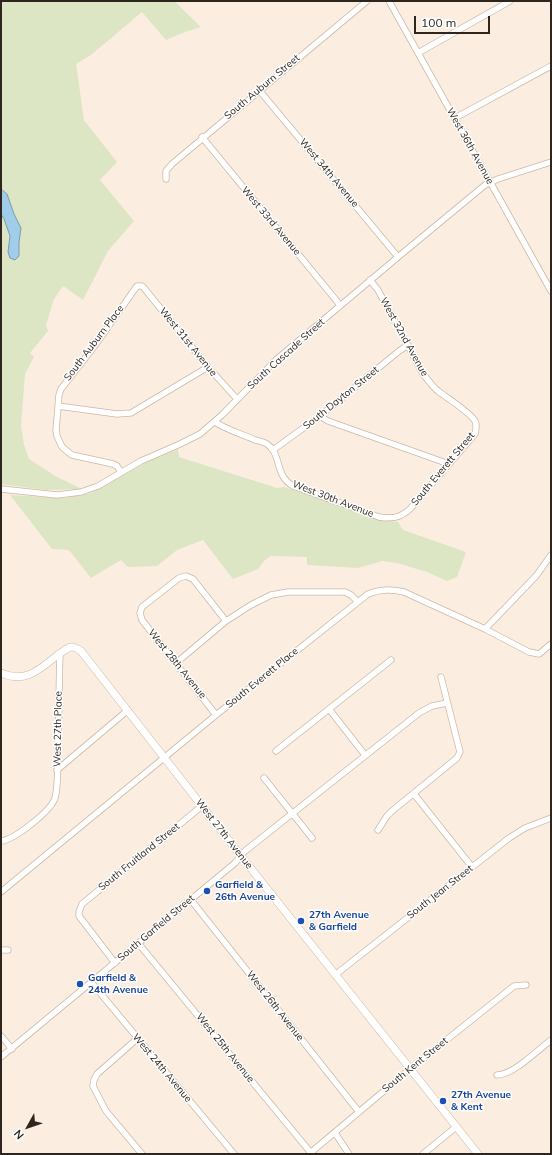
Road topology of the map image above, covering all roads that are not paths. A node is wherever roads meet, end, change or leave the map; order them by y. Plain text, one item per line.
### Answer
1 (367, 1) edge
2 (389, 1) edge
3 (510, 1) edge
4 (418, 53) junction
5 (551, 66) edge
6 (259, 90) junction
7 (455, 118) junction
8 (202, 138) junction
9 (551, 162) edge
10 (166, 179) dead end
11 (490, 182) junction
12 (398, 256) junction
13 (370, 280) junction
14 (139, 286) joint
15 (551, 291) edge
16 (340, 305) junction
17 (408, 345) junction
18 (208, 367) junction
19 (237, 399) junction
20 (58, 406) junction
21 (320, 416) junction
22 (215, 422) junction
23 (476, 423) joint
24 (273, 450) junction
25 (449, 464) junction
26 (121, 472) junction
27 (1, 489) edge
28 (405, 514) joint
29 (551, 555) edge
30 (358, 602) junction
31 (226, 620) junction
32 (485, 630) junction
33 (551, 644) edge
34 (60, 654) junction
35 (391, 660) dead end
36 (176, 662) junction
37 (1, 673) edge
38 (441, 677) dead end
39 (447, 703) junction
40 (330, 709) junction
41 (128, 710) junction
42 (216, 714) junction
43 (276, 751) dead end
44 (365, 755) junction
45 (164, 757) junction
46 (57, 770) junction
47 (264, 778) dead end
48 (414, 794) junction
49 (202, 806) junction
50 (292, 813) junction
51 (551, 818) edge
52 (378, 830) dead end
53 (312, 838) dead end
54 (1, 841) edge
55 (241, 856) junction
56 (472, 867) junction
57 (1, 892) edge
58 (191, 900) junction
59 (138, 943) junction
60 (1, 950) edge
61 (8, 950) dead end
62 (115, 963) junction
63 (335, 975) junction
64 (91, 982) junction
65 (526, 985) dead end
66 (1, 1036) edge
67 (138, 1038) junction
68 (551, 1041) edge
69 (12, 1048) junction
70 (1, 1057) edge
71 (410, 1069) junction
72 (497, 1075) dead end
73 (359, 1112) junction
74 (456, 1127) junction
75 (335, 1133) junction
76 (310, 1153) edge
77 (142, 1154) edge
78 (234, 1154) edge
79 (349, 1154) edge
80 (423, 1154) edge
81 (478, 1154) edge

1 - 6 street, South Auburn Street
2 - 4 street, West 36th Avenue
3 - 4 street
4 - 7 street, West 36th Avenue
5 - 7 street
6 - 8 street, South Auburn Street
6 - 12 street, West 34th Avenue
7 - 11 street, West 36th Avenue
8 - 10 street, South Auburn Street
8 - 16 street, West 33rd Avenue
9 - 11 street, South Cascade Street
11 - 12 street, South Cascade Street
11 - 15 street, West 36th Avenue
12 - 13 street, South Cascade Street
13 - 16 street, South Cascade Street
13 - 17 street, West 32nd Avenue
14 - 18 street, West 31st Avenue
14 - 20 street, South Auburn Place
16 - 19 street, South Cascade Street
17 - 21 street, South Dayton Street
17 - 23 street, West 32nd Avenue
18 - 19 street, West 31st Avenue
18 - 20 street
19 - 22 street, South Cascade Street
20 - 26 street
21 - 24 street, South Dayton Street
21 - 25 street
22 - 24 street
22 - 26 street, South Cascade Street
23 - 25 street, South Everett Street
24 - 28 street, West 30th Avenue
25 - 28 street, South Everett Street
26 - 27 street, South Cascade Street
29 - 32 street
30 - 31 street
30 - 32 street, South Everett Place
30 - 42 street, South Everett Place
31 - 36 street
31 - 36 street, West 28th Avenue
32 - 33 street, South Everett Place
34 - 37 main road
34 - 41 main road, West 27th Avenue
34 - 46 street, West 27th Place
35 - 40 street
36 - 42 street, West 28th Avenue
38 - 39 street
39 - 44 street, South Garfield Street
39 - 48 street
40 - 43 street
40 - 44 street
41 - 45 main road, West 27th Avenue
41 - 46 street
42 - 45 street, South Everett Place
44 - 50 street, South Garfield Street
45 - 49 main road, West 27th Avenue
45 - 57 street, South Everett Place
46 - 54 street, West 27th Place
47 - 50 street
48 - 52 street
48 - 56 street
49 - 55 main road, West 27th Avenue
49 - 62 street, South Fruitland Street
50 - 53 street
50 - 55 street, South Garfield Street
51 - 56 street, South Jean Street
55 - 58 street, South Garfield Street
55 - 63 main road, West 27th Avenue
56 - 63 street, South Jean Street
58 - 59 street, South Garfield Street
58 - 73 street, West 26th Avenue
59 - 62 street, South Garfield Street
59 - 76 street, West 25th Avenue
60 - 61 street
62 - 64 street, South Garfield Street
63 - 71 main road, West 27th Avenue
64 - 67 street, West 24th Avenue
64 - 69 street, South Garfield Street
65 - 71 street, South Kent Street
66 - 69 street
67 - 77 street
67 - 78 street, West 24th Avenue
68 - 72 street
69 - 70 street, South Garfield Street
71 - 73 street, South Kent Street
71 - 74 main road, West 27th Avenue
73 - 75 street, South Kent Street
74 - 80 street
74 - 81 main road, West 27th Avenue
75 - 76 street, South Kent Street
75 - 79 street

